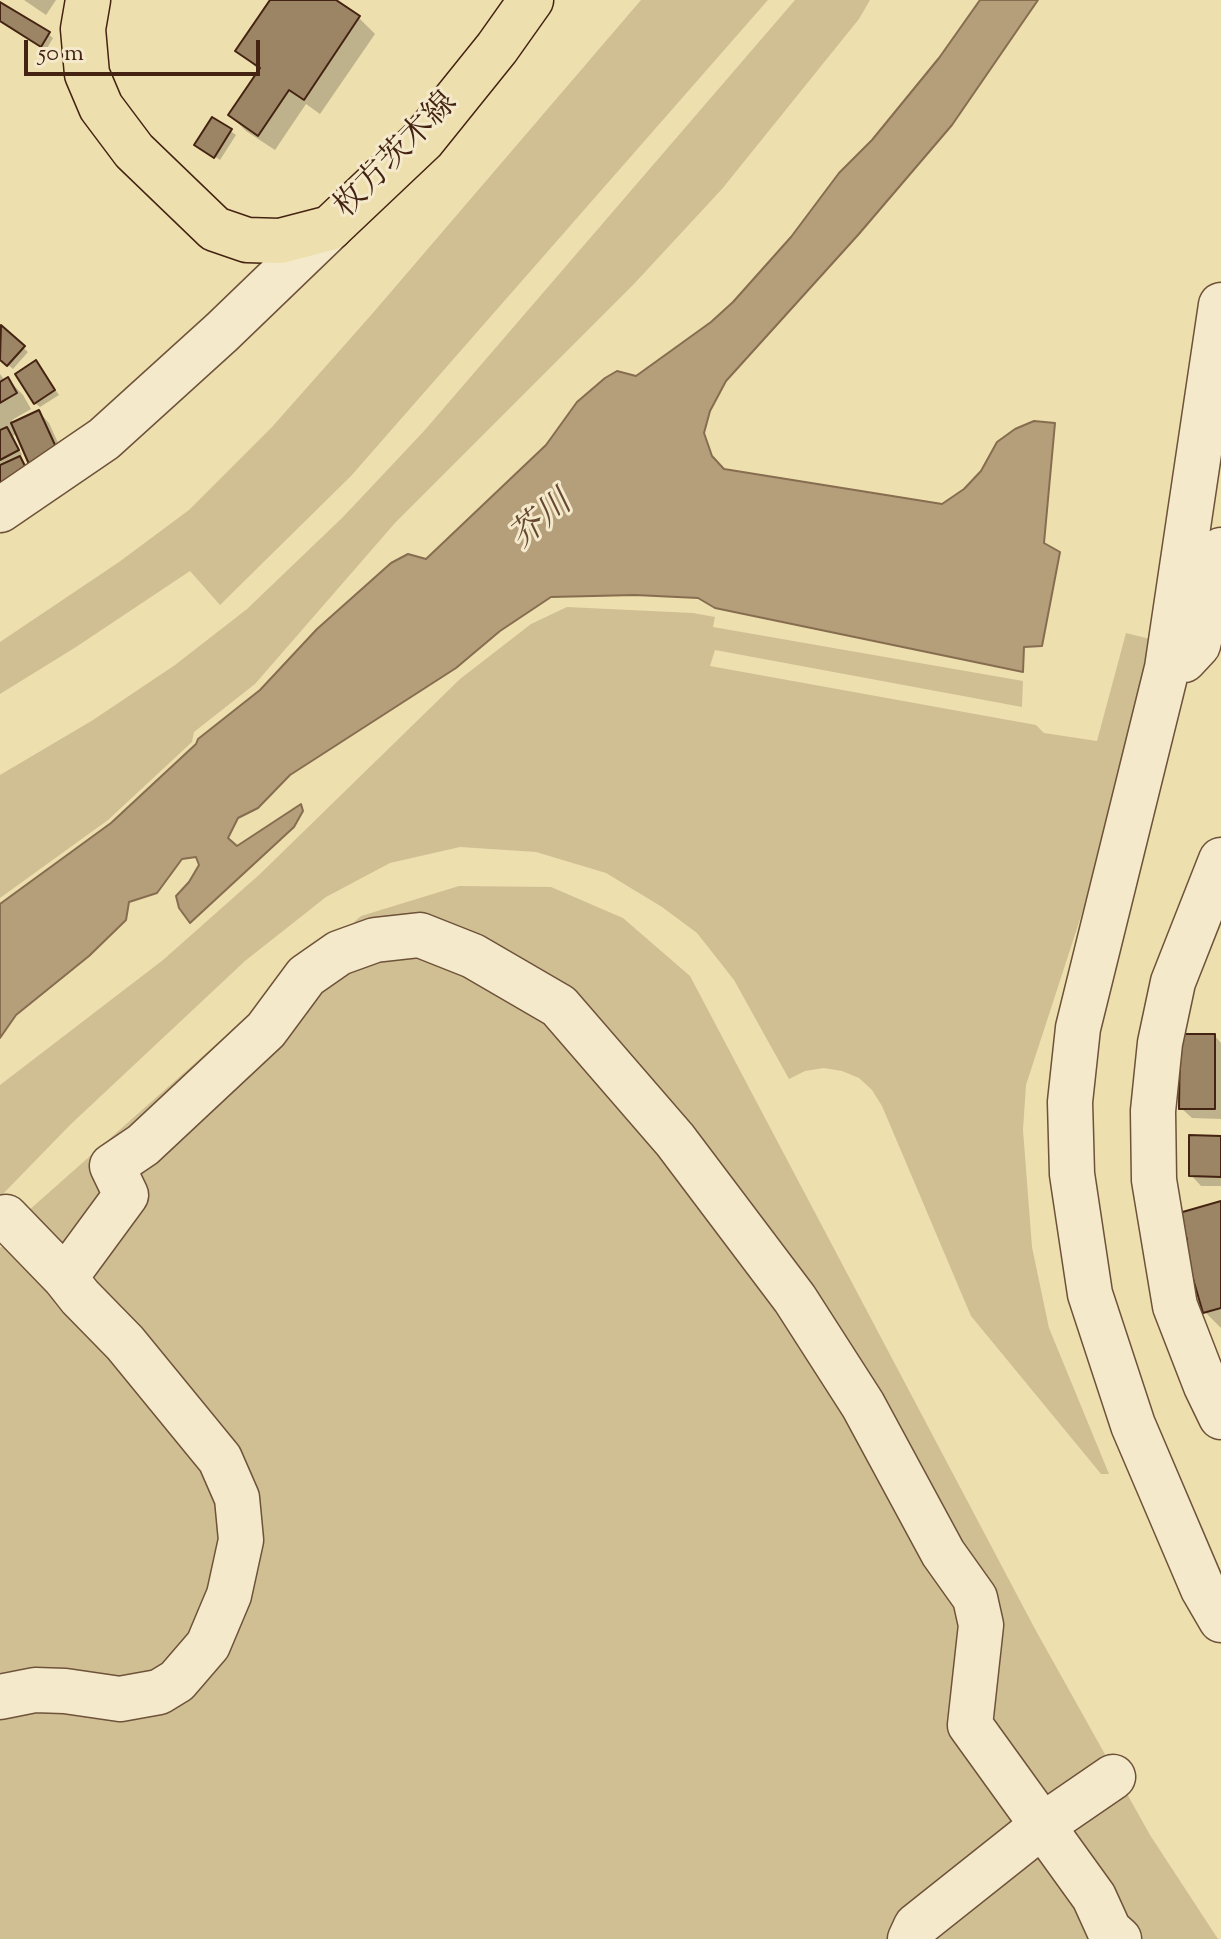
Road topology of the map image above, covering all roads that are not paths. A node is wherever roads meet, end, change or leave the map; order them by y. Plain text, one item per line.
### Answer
1 (88, 0) edge
2 (531, 0) edge
3 (330, 228) junction
4 (1221, 305) edge
5 (0, 510) edge
6 (1221, 550) edge
7 (1167, 668) junction
8 (1221, 860) edge
9 (6, 1217) dead end
10 (65, 1278) junction
11 (1221, 1417) edge
12 (1221, 1620) edge
13 (0, 1697) edge
14 (1113, 1777) dead end
15 (1043, 1825) junction
16 (910, 1939) edge
17 (1119, 1939) edge

1 - 3 main road, 枚方茨木線
2 - 3 main road, 枚方茨木線
3 - 5 street
4 - 7 street
6 - 7 street
7 - 12 street
8 - 11 street
9 - 10 street
10 - 13 street
10 - 15 street
14 - 15 street
15 - 16 street
15 - 17 street

